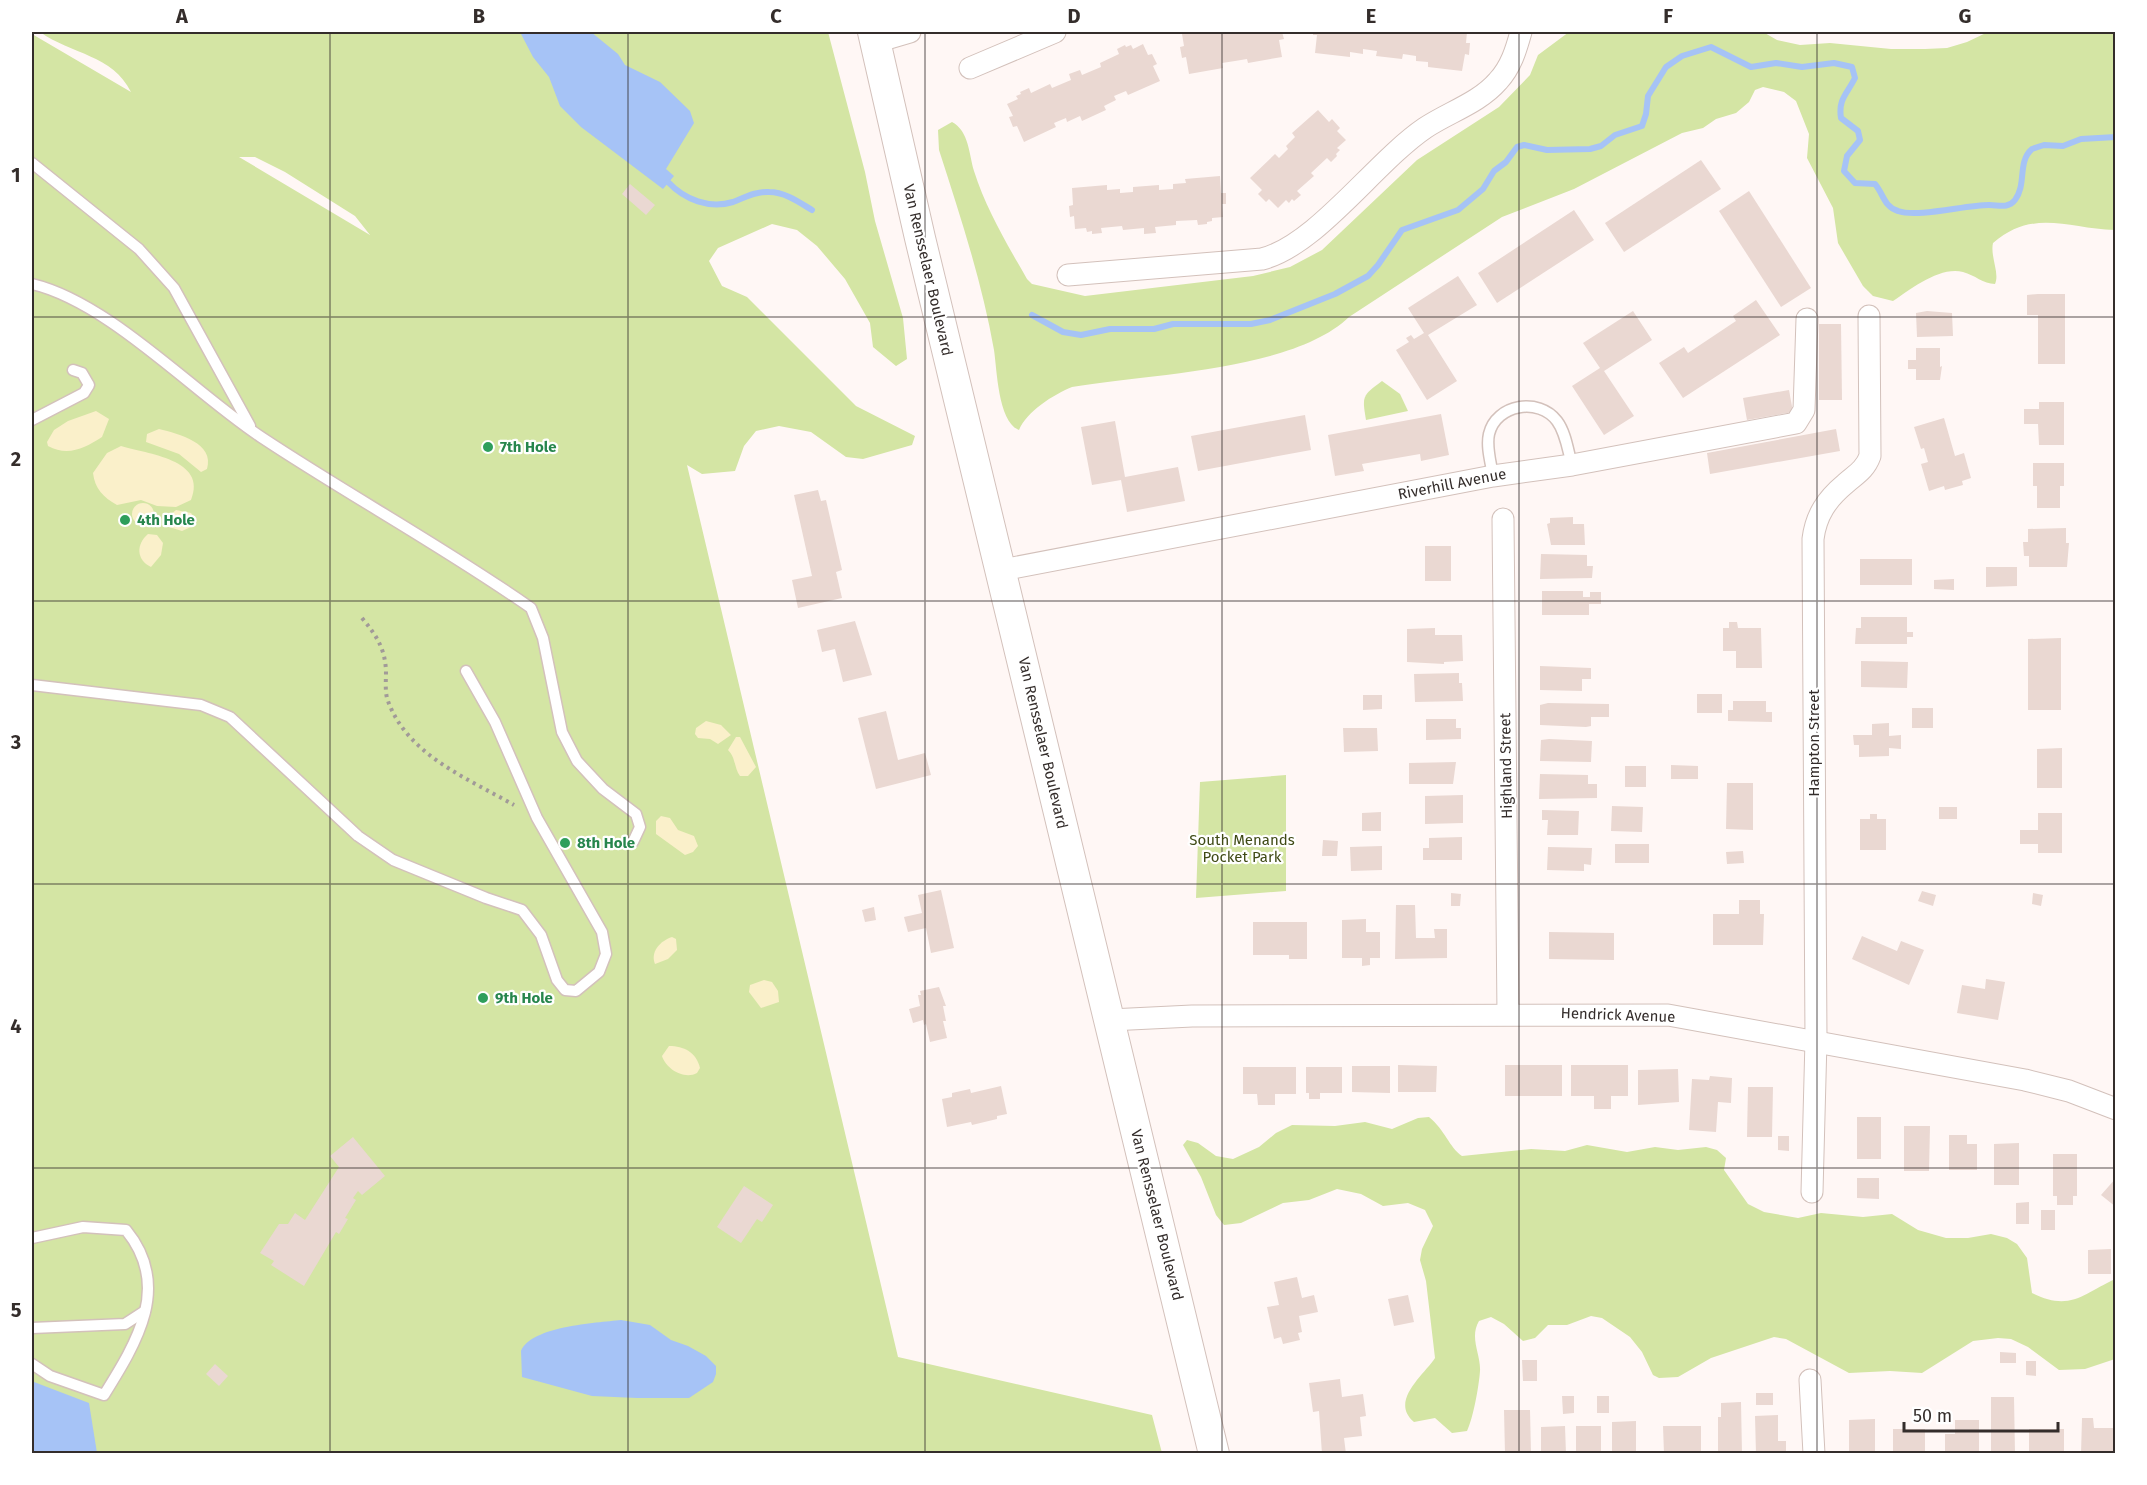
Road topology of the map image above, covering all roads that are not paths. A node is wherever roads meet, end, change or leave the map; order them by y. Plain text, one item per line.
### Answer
1 (909, 32) edge
2 (1055, 32) edge
3 (1521, 32) edge
4 (874, 37) edge
5 (970, 68) dead end
6 (32, 163) edge
7 (1068, 275) dead end
8 (32, 284) edge
9 (1869, 316) dead end
10 (1807, 319) dead end
11 (73, 369) dead end
12 (32, 420) edge
13 (253, 431) junction
14 (1572, 465) junction
15 (1493, 476) junction
16 (1503, 519) dead end
17 (1002, 570) junction
18 (466, 671) dead end
19 (32, 685) edge
20 (633, 842) dead end
21 (1508, 1013) junction
22 (1110, 1020) junction
23 (1816, 1040) junction
24 (2115, 1109) edge
25 (1812, 1192) dead end
26 (32, 1238) edge
27 (145, 1311) junction
28 (32, 1328) edge
29 (32, 1364) edge
30 (1810, 1380) dead end
31 (1214, 1454) edge
32 (1814, 1454) edge

1 - 4 street
2 - 5 street
3 - 7 street
4 - 17 main road, Van Rensselaer Boulevard
6 - 13 lane
8 - 13 lane
9 - 23 street, Hampton Street
10 - 14 street, Riverhill Avenue
11 - 12 lane
13 - 20 lane
14 - 15 street, Riverhill Avenue
14 - 15 lane
15 - 17 street, Riverhill Avenue
16 - 21 street, Highland Street
17 - 22 main road, Van Rensselaer Boulevard
18 - 19 lane
21 - 22 street, Hendrick Avenue
21 - 23 street, Hendrick Avenue
22 - 31 main road, Van Rensselaer Boulevard
23 - 24 street, Hendrick Avenue
23 - 25 street, Hampton Street
26 - 27 lane
27 - 28 lane
27 - 29 lane
30 - 32 street

